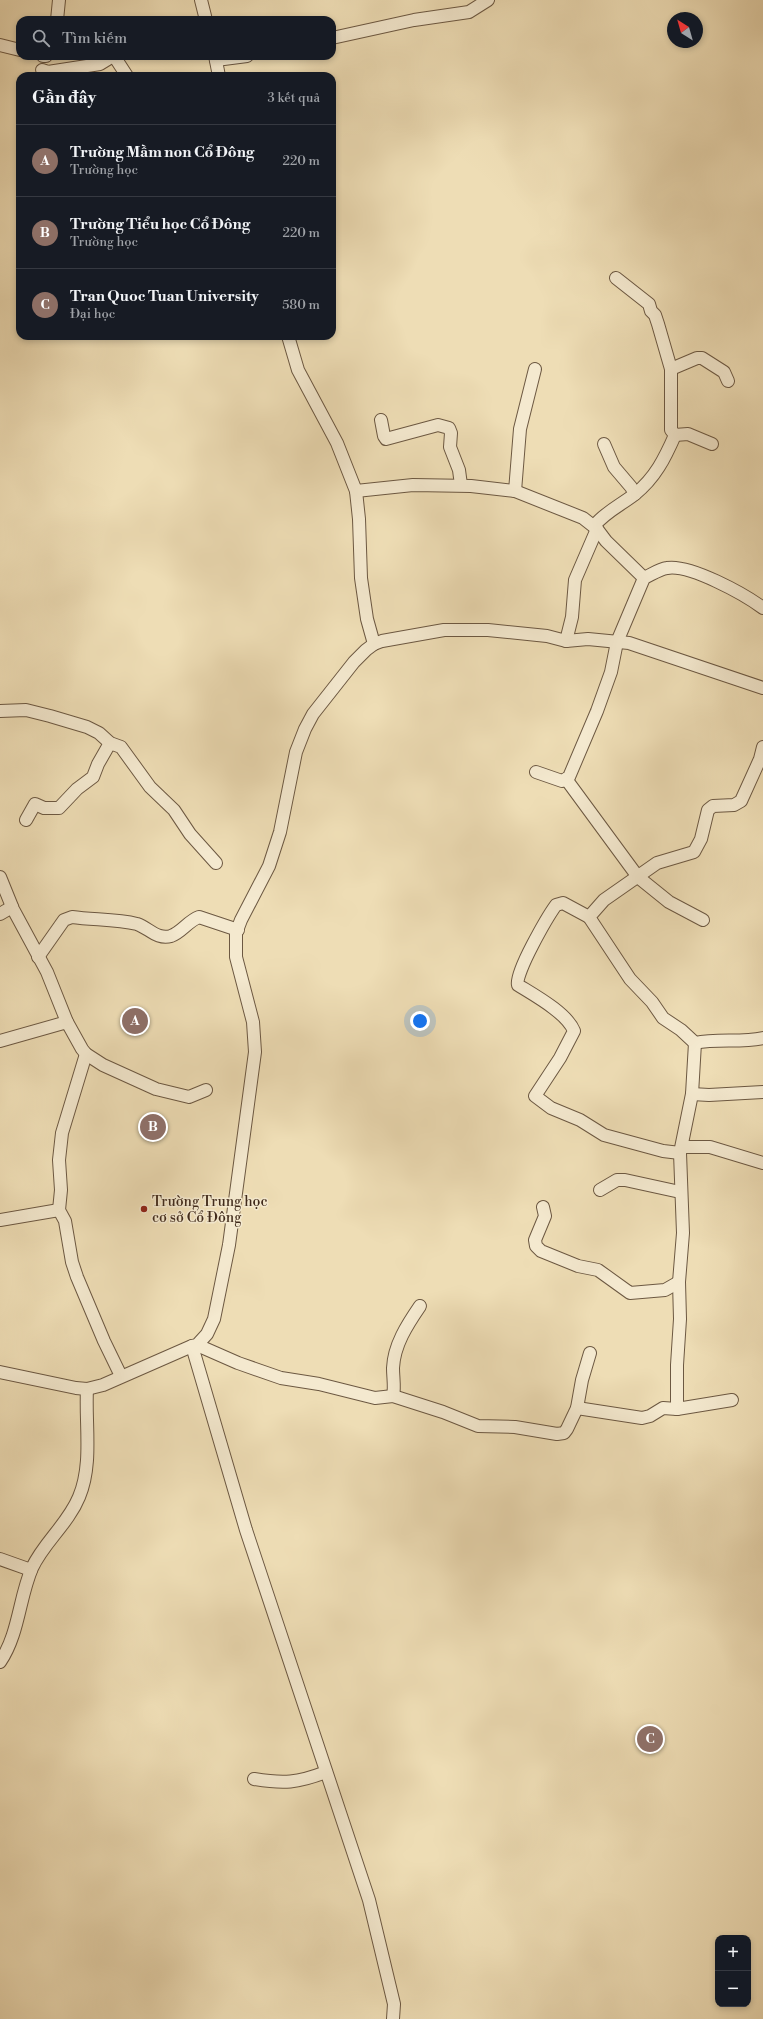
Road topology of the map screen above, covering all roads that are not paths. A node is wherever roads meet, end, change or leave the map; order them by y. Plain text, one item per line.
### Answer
1 (59, 0) edge
2 (201, 0) edge
3 (488, 0) edge
4 (57, 16) edge
5 (205, 16) edge
6 (336, 37) edge
7 (0, 45) edge
8 (16, 49) edge
9 (106, 60) edge
10 (116, 60) edge
11 (216, 60) edge
12 (42, 70) dead end
13 (48, 72) edge
14 (48, 72) edge
15 (123, 72) edge
16 (218, 72) edge
17 (616, 278) dead end
18 (289, 340) edge
19 (535, 369) dead end
20 (672, 369) junction
21 (728, 381) dead end
22 (381, 420) dead end
23 (675, 435) junction
24 (604, 444) dead end
25 (712, 444) dead end
26 (461, 486) junction
27 (356, 491) junction
28 (515, 491) junction
29 (635, 494) junction
30 (595, 528) junction
31 (644, 578) junction
32 (763, 608) edge
33 (566, 641) junction
34 (617, 642) junction
35 (374, 644) junction
36 (763, 688) edge
37 (0, 711) edge
38 (110, 743) junction
39 (763, 747) edge
40 (536, 772) dead end
41 (566, 779) junction
42 (26, 820) dead end
43 (216, 863) dead end
44 (638, 877) junction
45 (0, 878) edge
46 (12, 907) junction
47 (0, 914) edge
48 (589, 917) junction
49 (703, 920) dead end
50 (238, 930) junction
51 (38, 957) junction
52 (67, 1022) junction
53 (763, 1038) edge
54 (0, 1041) edge
55 (695, 1042) junction
56 (86, 1054) junction
57 (206, 1090) dead end
58 (763, 1092) edge
59 (692, 1094) junction
60 (681, 1150) junction
61 (763, 1163) edge
62 (600, 1190) dead end
63 (680, 1192) junction
64 (543, 1207) dead end
65 (59, 1210) junction
66 (0, 1220) edge
67 (679, 1282) junction
68 (420, 1306) dead end
69 (195, 1345) junction
70 (590, 1353) dead end
71 (0, 1372) edge
72 (121, 1376) junction
73 (87, 1389) junction
74 (393, 1396) junction
75 (732, 1400) dead end
76 (578, 1408) junction
77 (677, 1408) junction
78 (0, 1559) edge
79 (31, 1570) junction
80 (0, 1662) edge
81 (326, 1772) junction
82 (254, 1778) dead end
83 (393, 2019) edge

1 - 4 street
2 - 5 street
3 - 6 street
7 - 8 street
9 - 14 street
10 - 15 street
11 - 16 street
12 - 13 street
17 - 20 street
18 - 27 street
19 - 28 street
20 - 21 street
20 - 23 street
22 - 26 street
23 - 25 street
23 - 29 street
24 - 29 street
26 - 27 street
26 - 28 street
27 - 35 street
28 - 30 street
29 - 30 street
30 - 31 street
30 - 33 street
31 - 32 street
31 - 34 street
33 - 34 street
33 - 35 street
34 - 36 street
34 - 41 street
35 - 50 street
37 - 38 street
38 - 42 street
38 - 43 street
39 - 44 street
40 - 41 street
41 - 44 street
44 - 48 street
44 - 49 street
45 - 46 street
46 - 47 street
46 - 51 street
48 - 55 street
48 - 60 street
50 - 51 street
50 - 69 street
51 - 52 street
52 - 54 street
52 - 56 street
53 - 55 street
55 - 59 street
56 - 57 street
56 - 65 street
58 - 59 street
59 - 60 street
60 - 61 street
60 - 63 street
62 - 63 street
63 - 67 street
64 - 67 street
65 - 66 street
65 - 72 street
67 - 77 street
68 - 74 street
69 - 72 street
69 - 74 street
69 - 81 street
70 - 76 street
71 - 73 street
72 - 73 street
73 - 79 street
74 - 76 street
75 - 77 street
76 - 77 street
78 - 79 street
79 - 80 street
81 - 82 street
81 - 83 street

